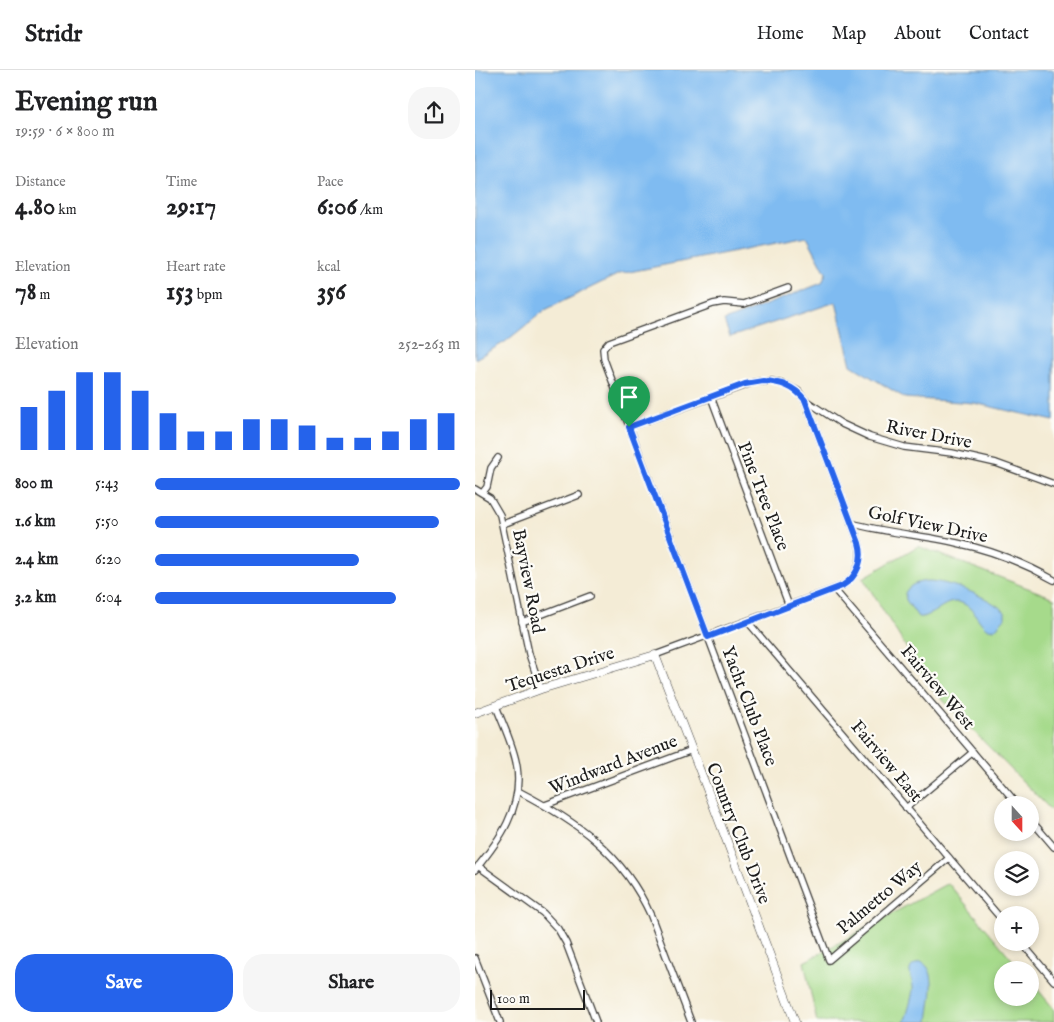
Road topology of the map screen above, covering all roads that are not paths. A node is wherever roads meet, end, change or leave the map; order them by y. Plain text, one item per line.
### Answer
1 (788, 288) dead end
2 (711, 397) junction
3 (805, 400) junction
4 (629, 427) junction
5 (498, 458) dead end
6 (1054, 484) edge
7 (475, 489) edge
8 (483, 492) junction
9 (579, 495) dead end
10 (851, 523) junction
11 (503, 524) junction
12 (1054, 580) edge
13 (834, 589) junction
14 (590, 596) dead end
15 (789, 606) junction
16 (523, 622) junction
17 (748, 622) junction
18 (708, 637) junction
19 (655, 655) junction
20 (541, 689) junction
21 (496, 706) junction
22 (475, 713) edge
23 (691, 750) junction
24 (973, 752) junction
25 (518, 791) junction
26 (1010, 796) edge
27 (545, 805) junction
28 (907, 808) junction
29 (1039, 830) edge
30 (1054, 847) edge
31 (949, 858) junction
32 (477, 868) edge
33 (994, 910) edge
34 (1029, 951) edge
35 (475, 958) edge
36 (829, 960) joint
37 (1054, 981) edge
38 (500, 1022) edge
39 (596, 1022) edge
40 (691, 1022) edge
41 (795, 1022) edge

1 - 4 street, Yacht Club Place
2 - 3 street, River Drive
2 - 4 street
2 - 15 street, Pine Tree Place
3 - 6 street, River Drive
3 - 10 street
4 - 18 street, Yacht Club Place
5 - 8 street
7 - 8 street
8 - 11 street, Bayview Road
9 - 11 street
10 - 12 street, Golf View Drive
10 - 13 street
11 - 16 street, Bayview Road
13 - 15 street
13 - 24 street, Fairview West
14 - 16 street
15 - 17 street
16 - 20 street, Bayview Road
17 - 18 street
17 - 28 street, Fairview East
18 - 19 street
18 - 36 street, Yacht Club Place
19 - 20 street, Tequesta Drive
19 - 23 street, Country Club Drive
20 - 21 street, Tequesta Drive
21 - 22 street, Tequesta Drive
21 - 25 street
23 - 27 street, Windward Avenue
23 - 41 street, Country Club Drive
24 - 26 street, Fairview West
24 - 28 street
25 - 27 street
25 - 32 street
27 - 40 street
28 - 31 street, Fairview East
29 - 30 street
31 - 33 street, Fairview East
31 - 36 street, Palmetto Way
32 - 39 street
34 - 37 street
35 - 38 street

